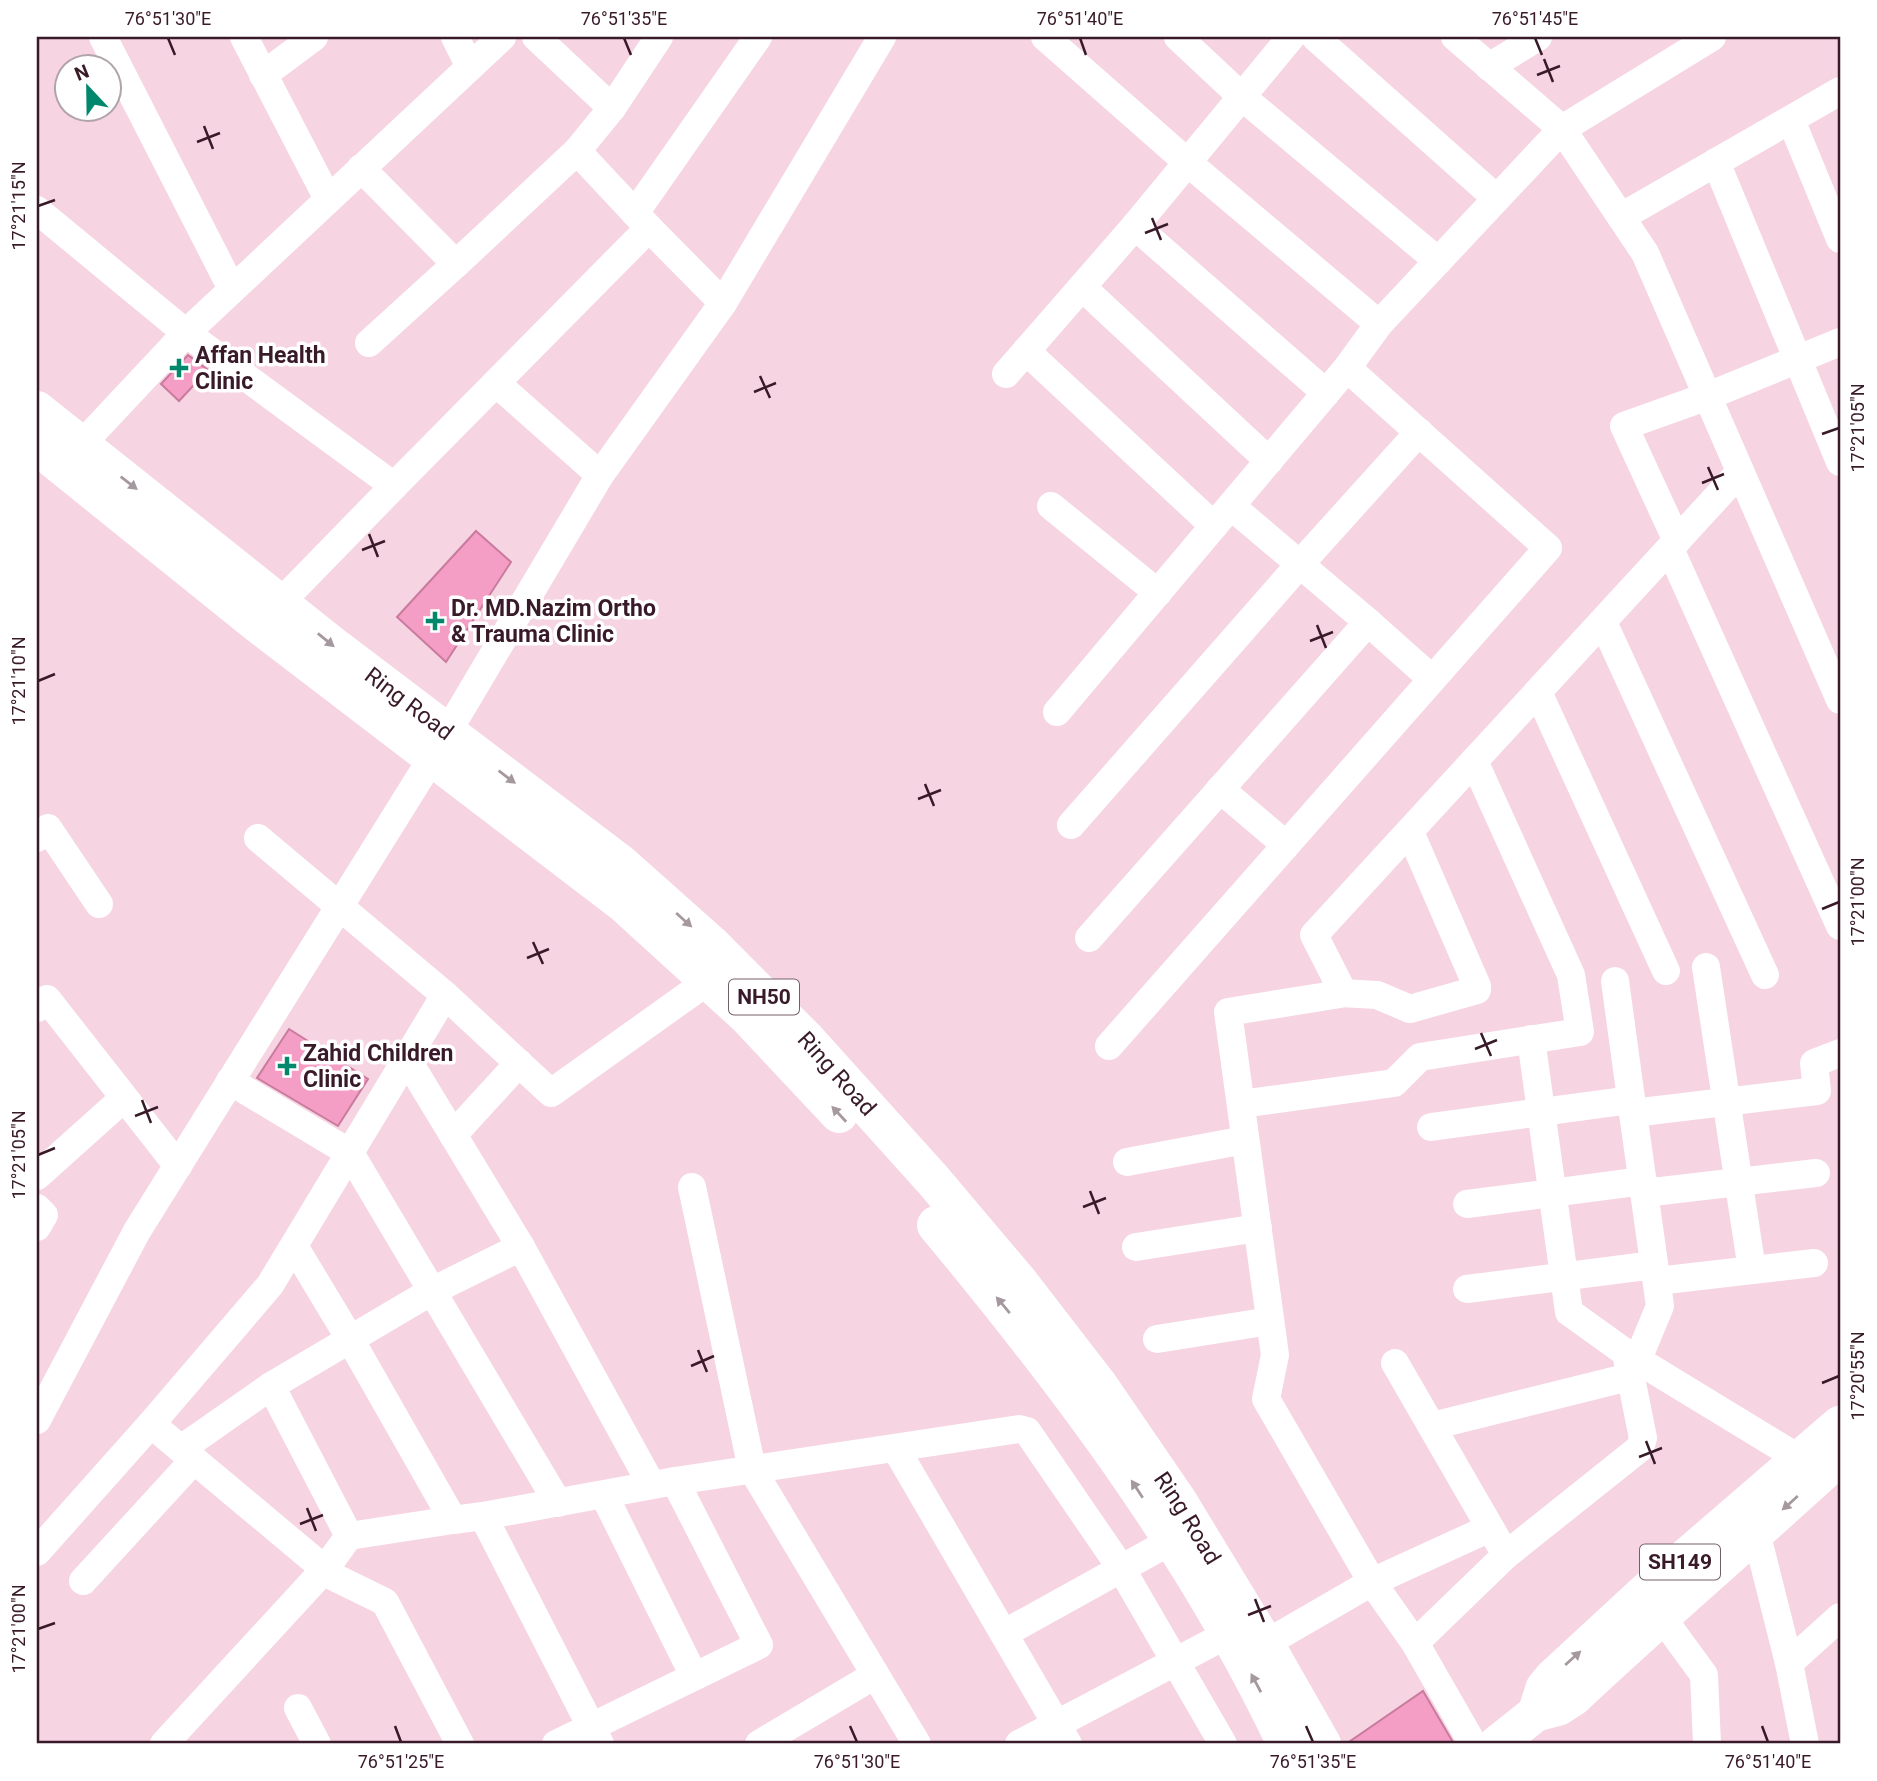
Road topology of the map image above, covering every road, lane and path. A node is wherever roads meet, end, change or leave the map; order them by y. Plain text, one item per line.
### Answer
1 (244, 37) edge
2 (314, 37) edge
3 (455, 37) edge
4 (502, 37) edge
5 (536, 37) edge
6 (659, 37) edge
7 (758, 37) edge
8 (882, 37) edge
9 (1045, 37) edge
10 (1178, 37) edge
11 (1291, 37) edge
12 (1315, 37) edge
13 (1455, 37) edge
14 (1538, 37) edge
15 (1712, 37) edge
16 (110, 40) edge
17 (470, 67) junction
18 (1489, 67) junction
19 (263, 75) junction
20 (1840, 91) edge
21 (1241, 96) junction
22 (612, 108) junction
23 (1791, 120) junction
24 (1562, 129) junction
25 (577, 151) junction
26 (1187, 162) junction
27 (1716, 162) junction
28 (361, 168) junction
29 (1496, 198) junction
30 (328, 199) junction
31 (37, 210) edge
32 (1621, 217) junction
33 (642, 220) junction
34 (1135, 226) junction
35 (1840, 239) edge
36 (1438, 261) junction
37 (457, 264) junction
38 (1082, 287) junction
39 (232, 289) junction
40 (723, 303) junction
41 (1379, 324) junction
42 (186, 333) junction
43 (1840, 342) edge
44 (369, 343) dead end
45 (1026, 351) junction
46 (1797, 360) junction
47 (1347, 368) junction
48 (1006, 374) dead end
49 (496, 383) junction
50 (1326, 393) junction
51 (1708, 397) junction
52 (37, 410) edge
53 (1419, 432) junction
54 (82, 445) junction
55 (37, 446) edge
56 (1269, 461) junction
57 (1840, 462) edge
58 (1740, 472) junction
59 (600, 475) junction
60 (394, 486) junction
61 (1051, 506) dead end
62 (1222, 516) junction
63 (1673, 545) junction
64 (1300, 564) junction
65 (1158, 593) junction
66 (281, 603) junction
67 (1368, 622) junction
68 (1603, 622) junction
69 (1833, 666) edge
70 (1432, 679) junction
71 (1538, 692) junction
72 (1840, 700) edge
73 (1057, 712) dead end
74 (439, 744) junction
75 (1475, 761) junction
76 (1220, 789) junction
77 (41, 825) edge
78 (1071, 825) dead end
79 (1409, 832) junction
80 (258, 838) dead end
81 (1286, 845) junction
82 (99, 904) dead end
83 (339, 905) junction
84 (1840, 926) edge
85 (1089, 937) dead end
86 (1706, 967) dead end
87 (1666, 971) dead end
88 (1765, 975) dead end
89 (708, 981) junction
90 (1615, 981) dead end
91 (1341, 993) junction
92 (445, 995) junction
93 (40, 997) edge
94 (1531, 1039) junction
95 (1109, 1046) dead end
96 (1840, 1054) edge
97 (407, 1059) junction
98 (519, 1063) junction
99 (230, 1081) junction
100 (124, 1098) junction
101 (1728, 1101) junction
102 (1241, 1104) junction
103 (1632, 1106) junction
104 (1541, 1112) junction
105 (1431, 1127) dead end
106 (453, 1135) junction
107 (1245, 1140) junction
108 (350, 1153) junction
109 (1127, 1162) dead end
110 (178, 1166) junction
111 (1816, 1173) dead end
112 (37, 1176) edge
113 (1740, 1182) junction
114 (692, 1187) dead end
115 (1643, 1187) junction
116 (1554, 1193) junction
117 (1467, 1204) dead end
118 (37, 1208) edge
119 (37, 1227) edge
120 (1258, 1228) junction
121 (293, 1246) junction
122 (521, 1247) junction
123 (1136, 1247) dead end
124 (1814, 1263) dead end
125 (1752, 1270) junction
126 (1656, 1273) junction
127 (1564, 1276) junction
128 (1467, 1289) dead end
129 (432, 1291) junction
130 (1270, 1321) junction
131 (350, 1339) junction
132 (1157, 1339) dead end
133 (1395, 1363) dead end
134 (1631, 1363) junction
135 (271, 1386) junction
136 (37, 1420) edge
137 (151, 1424) junction
138 (1840, 1424) edge
139 (1432, 1426) junction
140 (896, 1449) junction
141 (187, 1455) junction
142 (1840, 1457) edge
143 (1800, 1459) junction
144 (752, 1469) junction
145 (663, 1483) junction
146 (604, 1495) junction
147 (558, 1503) junction
148 (483, 1516) junction
149 (1752, 1518) junction
150 (453, 1520) junction
151 (1490, 1528) junction
152 (349, 1536) junction
153 (1171, 1541) junction
154 (37, 1552) edge
155 (1506, 1555) junction
156 (1121, 1568) junction
157 (325, 1569) junction
158 (83, 1581) dead end
159 (1372, 1582) junction
160 (1652, 1605) junction
161 (1840, 1617) edge
162 (1005, 1633) junction
163 (1228, 1634) junction
164 (1415, 1643) junction
165 (1265, 1644) junction
166 (1177, 1662) junction
167 (1789, 1663) junction
168 (875, 1675) junction
169 (694, 1676) junction
170 (298, 1708) dead end
171 (1062, 1734) edge
172 (596, 1735) edge
173 (164, 1744) edge
174 (317, 1744) edge
175 (460, 1744) edge
176 (556, 1744) edge
177 (759, 1744) edge
178 (917, 1744) edge
179 (1019, 1744) edge
180 (1223, 1744) edge
181 (1286, 1744) edge
182 (1322, 1744) edge
183 (1473, 1744) edge
184 (1497, 1744) edge
185 (1707, 1744) edge
186 (1805, 1744) edge

1 - 19 street
2 - 19 street
3 - 17 street
4 - 17 street
5 - 22 street
6 - 22 street
7 - 33 street
8 - 40 street
9 - 26 street
10 - 21 street
11 - 21 street
12 - 29 street
13 - 18 street
14 - 18 street
15 - 24 street
16 - 39 street
17 - 28 street
18 - 24 street
19 - 30 street
20 - 23 street
21 - 26 street
21 - 36 street
22 - 25 street
23 - 27 street
23 - 35 street
24 - 29 street
24 - 32 street
25 - 33 street
25 - 37 street
26 - 34 street
26 - 41 street
27 - 32 street
27 - 46 street
28 - 30 street
28 - 37 street
29 - 36 street
30 - 39 street
31 - 42 street
32 - 51 street
33 - 40 street
33 - 49 street
34 - 38 street
34 - 50 street
36 - 41 street
37 - 44 street
38 - 45 street
38 - 56 street
39 - 42 street
40 - 59 street
41 - 47 street
42 - 54 street
42 - 60 street
43 - 46 street
45 - 48 street
45 - 62 street
46 - 51 street
46 - 57 street
47 - 50 street
47 - 53 street
49 - 59 street
49 - 60 street
50 - 56 street
51 - 58 street
51 - 63 street
52 - 54 highway, Ring Road / NH50
53 - 64 street
53 - 70 street
54 -> 66 highway, Ring Road / NH50
55 - 74 highway, Ring Road / NH50
56 - 62 street
58 - 63 street
58 - 69 street
59 - 74 street
60 - 66 street
61 - 65 street
62 - 64 street
62 - 65 street
63 - 68 street
63 - 84 street
64 - 67 street
64 - 78 street
65 - 73 street
66 -> 74 highway, Ring Road / NH50
67 - 70 street
67 - 76 street
68 - 71 street
68 - 88 street
69 - 72 street
70 - 81 street
71 - 75 street
71 - 87 street
74 - 83 street
74 - 89 highway, Ring Road / NH50
74 -> 165 highway, Ring Road / NH50
75 - 79 street
75 - 94 street
76 - 81 street
76 - 85 street
77 - 82 street
79 - 91 street
79 - 91 street
80 - 83 street
81 - 95 street
83 - 92 street
83 - 99 street
86 - 101 street
89 - 98 street
153 -> 89 highway, Ring Road / NH50
90 - 103 street
91 - 102 street
92 - 97 street
92 - 98 street
93 - 100 street
94 - 102 street
94 - 104 street
96 - 101 street
97 - 106 street
97 - 108 street
98 - 106 street
99 - 108 street
99 - 110 street
100 - 110 street
100 - 112 street
101 - 103 street
101 - 113 street
102 - 107 street
103 - 104 street
103 - 115 street
104 - 105 street
104 - 116 street
106 - 122 street
107 - 109 street
107 - 120 street
108 - 121 street
108 - 129 street
110 - 136 street
111 - 113 street
113 - 115 street
113 - 125 street
114 - 144 street
115 - 116 street
115 - 126 street
116 - 117 street
116 - 127 street
118 - 119 street
120 - 123 street
120 - 130 street
121 - 131 street
121 - 137 street
122 - 129 street
122 - 145 street
124 - 125 street
125 - 126 street
126 - 127 street
126 - 134 street
127 - 128 street
127 - 134 street
129 - 131 street
129 - 147 street
130 - 132 street
130 - 159 street
131 - 135 street
131 - 150 street
133 - 139 street
134 - 139 street
134 - 143 street
134 - 155 street
135 - 141 street
135 - 152 street
137 - 141 street
137 - 154 street
138 - 143 main road, SH149
139 - 151 street
140 - 144 street
140 - 156 street
140 - 162 street
141 - 157 street
141 - 158 street
142 -> 149 main road, SH149
143 - 149 main road, SH149
144 - 145 street
144 - 168 street
145 - 146 street
145 - 169 street
146 - 147 street
146 - 169 street
147 - 148 street
148 - 150 street
148 - 172 street
149 - 160 main road, SH149
149 - 167 street
150 - 152 street
151 - 155 street
151 - 159 street
152 - 157 street
153 - 156 street
153 - 163 highway, Ring Road / NH50
155 - 164 street
156 - 162 street
156 - 166 street
157 - 173 street
157 - 175 street
159 - 164 street
159 - 165 street
160 - 184 main road, SH149
160 - 185 street
161 - 167 street
162 - 171 street
163 - 166 street
181 -> 163 highway, Ring Road / NH50
164 - 183 street
165 - 182 highway, Ring Road / NH50
166 - 171 street
166 - 180 street
167 - 186 street
168 - 177 street
168 - 178 street
169 - 172 street
170 - 174 street
171 - 179 street
172 - 176 street

